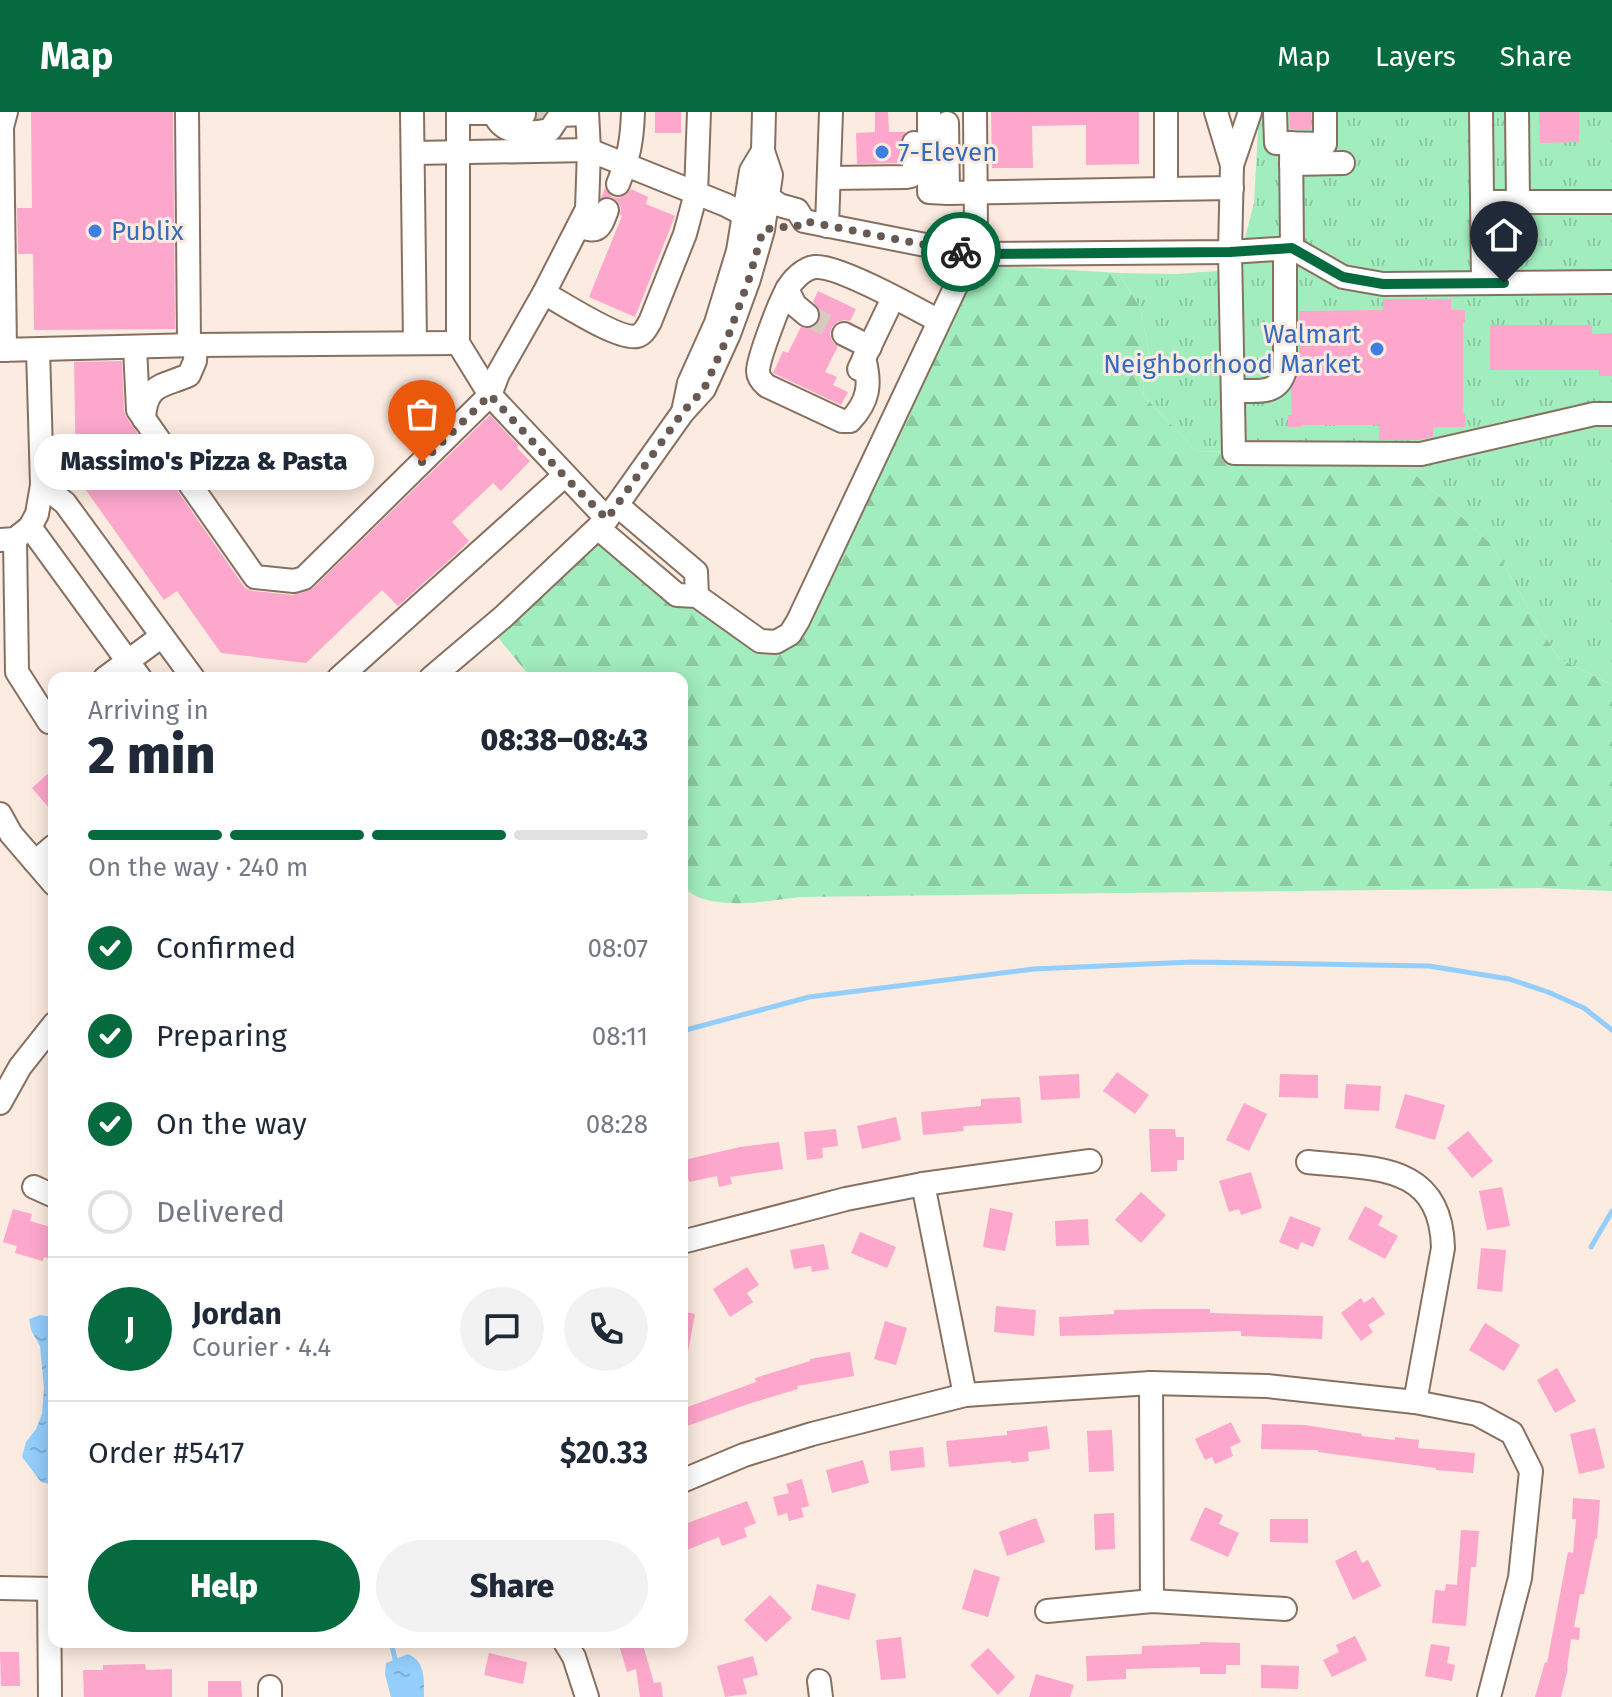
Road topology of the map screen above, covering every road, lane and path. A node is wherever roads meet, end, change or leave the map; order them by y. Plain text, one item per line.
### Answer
1 (6, 112) edge
2 (187, 112) edge
3 (412, 112) edge
4 (458, 112) edge
5 (633, 112) edge
6 (699, 112) edge
7 (764, 112) edge
8 (831, 112) edge
9 (975, 112) edge
10 (1166, 112) edge
11 (1216, 112) edge
12 (1250, 112) edge
13 (1275, 112) edge
14 (1325, 112) edge
15 (1481, 112) edge
16 (1517, 112) edge
17 (493, 113) edge
18 (587, 113) edge
19 (543, 114) junction
20 (935, 116) edge
21 (589, 150) junction
22 (763, 151) junction
23 (459, 152) junction
24 (414, 153) junction
25 (1291, 154) junction
26 (1343, 163) dead end
27 (622, 174) junction
28 (1232, 176) junction
29 (829, 185) junction
30 (1166, 189) junction
31 (975, 192) junction
32 (696, 193) junction
33 (938, 193) junction
34 (768, 197) junction
35 (1482, 202) junction
36 (1518, 202) junction
37 (1612, 202) edge
38 (607, 210) dead end
39 (745, 215) junction
40 (804, 221) junction
41 (579, 226) junction
42 (827, 226) junction
43 (763, 230) junction
44 (1288, 248) junction
45 (1230, 252) junction
46 (971, 254) junction
47 (1612, 282) edge
48 (1483, 283) junction
49 (787, 289) junction
50 (544, 293) junction
51 (893, 298) junction
52 (807, 315) tunnel mouth
53 (939, 321) junction
54 (844, 334) tunnel mouth
55 (415, 343) junction
56 (458, 343) junction
57 (193, 345) junction
58 (135, 347) junction
59 (2, 350) edge
60 (38, 350) junction
61 (863, 361) junction
62 (1233, 391) junction
63 (490, 395) junction
64 (859, 410) junction
65 (683, 412) junction
66 (1612, 414) edge
67 (144, 420) junction
68 (890, 426) junction
69 (564, 476) junction
70 (42, 485) junction
71 (607, 517) junction
72 (15, 536) edge
73 (697, 596) junction
74 (162, 636) junction
75 (134, 669) edge
76 (189, 672) edge
77 (346, 672) edge
78 (438, 672) edge
79 (48, 720) edge
80 (0, 814) edge
81 (48, 851) edge
82 (35, 862) junction
83 (48, 877) edge
84 (48, 1032) edge
85 (0, 1103) edge
86 (1090, 1161) dead end
87 (1308, 1162) dead end
88 (923, 1184) junction
89 (688, 1240) edge
90 (1151, 1383) junction
91 (965, 1395) junction
92 (1415, 1402) junction
93 (688, 1478) edge
94 (0, 1588) edge
95 (48, 1589) edge
96 (1152, 1601) junction
97 (1285, 1609) dead end
98 (1047, 1611) dead end
99 (50, 1648) edge
100 (569, 1648) edge
101 (50, 1697) edge
102 (587, 1697) edge
103 (1489, 1697) edge

1 - 59 street
2 - 57 street
3 - 24 street
4 - 17 street
4 - 23 street
5 - 27 street
6 - 32 street
7 - 22 street
8 - 29 street
9 - 31 street
10 - 30 street
11 - 28 street
12 - 28 street
13 - 25 street
14 - 25 street
15 - 35 street
16 - 36 street
17 - 19 street
17 - 19 street
18 - 19 street
18 - 21 street
20 - 29 street
20 - 33 street
21 - 23 street
21 - 27 street
21 - 41 street
22 - 34 street
22 - 39 street
23 - 24 street
23 - 56 street
24 - 55 street
25 - 26 street
25 - 44 street
27 - 32 street
28 - 30 street
28 - 45 street
29 - 33 street
29 - 42 street
30 - 31 street
31 - 33 street
31 - 46 street
32 - 39 street
32 - 50 street
34 - 40 street
34 - 43 street
35 - 36 street
35 - 48 street
36 - 37 street
38 - 41 street
39 - 65 street
40 - 42 street
40 - 43 street
41 - 50 street
42 - 46 street
43 - 65 street
44 - 45 street
44 - 48 street
44 - 62 street
45 - 46 street
45 - 62 street
46 - 53 street
47 - 48 street
49 - 51 street
49 - 52 street
49 - 64 street
50 - 63 street
51 - 53 street
51 - 61 street
53 - 68 street
54 - 61 street
55 - 56 street
55 - 57 street
56 - 63 street
57 - 58 street
57 - 67 street
58 - 60 street
58 - 67 street
59 - 60 street
60 - 70 street
61 - 64 street
62 - 66 street
63 - 67 street
63 - 69 street
64 - 68 street
65 - 71 street
68 - 73 street
69 - 71 street
69 - 77 street
70 - 72 street
70 - 74 street
71 - 73 street
71 - 73 street
71 - 78 street
72 - 75 street
72 - 79 street
74 - 75 street
74 - 76 street
80 - 82 street
81 - 82 street
82 - 83 street
84 - 85 street
86 - 88 street
87 - 92 street
88 - 89 street
88 - 91 street
90 - 91 street
90 - 92 street
90 - 96 street
91 - 93 street
92 - 103 street
94 - 95 street
96 - 97 street
96 - 98 street
99 - 101 street
100 - 102 street

